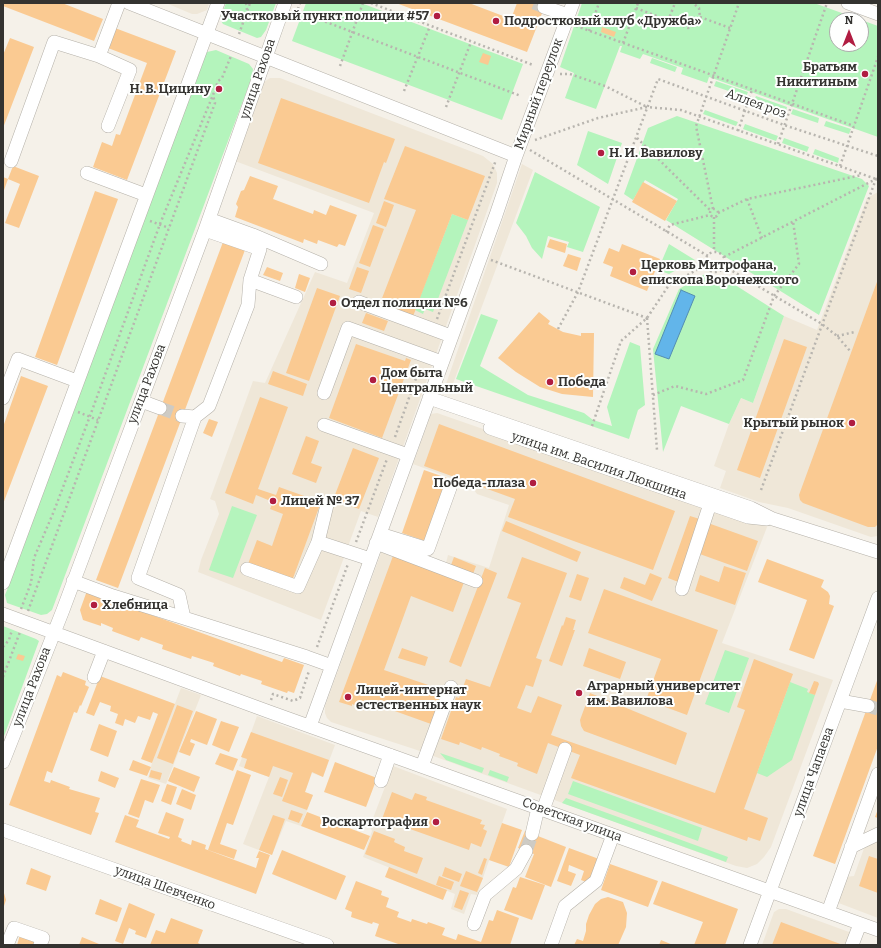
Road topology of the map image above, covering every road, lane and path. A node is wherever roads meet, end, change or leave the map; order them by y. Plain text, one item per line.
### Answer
1 (119, 3) edge
2 (129, 3) edge
3 (218, 3) edge
4 (246, 3) edge
5 (250, 3) edge
6 (285, 3) edge
7 (363, 3) edge
8 (371, 3) edge
9 (599, 3) edge
10 (638, 3) edge
11 (675, 3) edge
12 (693, 3) edge
13 (739, 3) edge
14 (827, 3) edge
15 (848, 3) edge
16 (544, 7) dead end
17 (636, 8) junction
18 (570, 9) edge
19 (297, 11) dead end
20 (247, 12) junction
21 (878, 14) edge
22 (700, 17) junction
23 (668, 21) junction
24 (430, 26) junction
25 (576, 26) dead end
26 (730, 28) junction
27 (589, 31) junction
28 (352, 32) junction
29 (206, 34) junction
30 (471, 42) junction
31 (235, 44) junction
32 (623, 44) junction
33 (99, 56) junction
34 (266, 56) junction
35 (418, 57) junction
36 (878, 57) edge
37 (533, 65) dead end
38 (340, 66) dead end
39 (459, 73) junction
40 (560, 74) dead end
41 (713, 76) junction
42 (752, 90) junction
43 (404, 91) dead end
44 (213, 95) junction
45 (521, 96) dead end
46 (706, 96) junction
47 (791, 104) junction
48 (446, 107) dead end
49 (648, 107) junction
50 (745, 110) junction
51 (699, 116) junction
52 (784, 125) junction
53 (108, 126) dead end
54 (854, 126) junction
55 (738, 131) junction
56 (637, 138) junction
57 (535, 140) dead end
58 (778, 144) junction
59 (847, 146) junction
60 (530, 150) dead end
61 (516, 156) junction
62 (878, 156) edge
63 (10, 161) dead end
64 (840, 166) junction
65 (87, 173) dead end
66 (862, 174) junction
67 (877, 178) edge
68 (146, 195) junction
69 (747, 199) junction
70 (612, 200) junction
71 (712, 210) junction
72 (718, 213) junction
73 (710, 215) junction
74 (714, 217) junction
75 (145, 219) dead end
76 (793, 220) junction
77 (160, 224) junction
78 (207, 224) junction
79 (169, 228) junction
80 (666, 232) junction
81 (762, 238) junction
82 (463, 249) dead end
83 (714, 252) junction
84 (481, 256) junction
85 (708, 256) junction
86 (724, 257) junction
87 (321, 264) dead end
88 (706, 265) junction
89 (724, 266) junction
90 (250, 280) junction
91 (578, 292) junction
92 (774, 296) junction
93 (296, 297) dead end
94 (359, 302) dead end
95 (647, 318) junction
96 (822, 324) junction
97 (558, 330) dead end
98 (855, 332) dead end
99 (452, 336) junction
100 (837, 336) junction
101 (851, 352) dead end
102 (442, 362) junction
103 (77, 381) junction
104 (324, 392) dead end
105 (653, 395) junction
106 (3, 398) edge
107 (141, 401) junction
108 (428, 401) junction
109 (160, 408) tunnel mouth
110 (74, 411) dead end
111 (90, 416) junction
112 (98, 420) junction
113 (324, 425) dead end
114 (592, 426) dead end
115 (657, 450) dead end
116 (408, 455) junction
117 (450, 488) dead end
118 (761, 490) dead end
119 (710, 504) junction
120 (326, 505) dead end
121 (773, 519) junction
122 (378, 538) junction
123 (318, 542) junction
124 (878, 552) edge
125 (370, 559) junction
126 (247, 569) dead end
127 (73, 581) junction
128 (476, 581) dead end
129 (3, 584) edge
130 (682, 589) dead end
131 (878, 598) edge
132 (3, 614) edge
133 (184, 618) junction
134 (19, 620) junction
135 (53, 633) junction
136 (3, 647) edge
137 (104, 651) junction
138 (332, 666) junction
139 (3, 677) edge
140 (94, 677) dead end
141 (451, 687) dead end
142 (840, 701) junction
143 (868, 706) tunnel mouth
144 (310, 726) junction
145 (565, 749) dead end
146 (394, 756) junction
147 (3, 762) edge
148 (422, 766) junction
149 (878, 768) edge
150 (385, 782) dead end
151 (541, 809) junction
152 (3, 830) edge
153 (532, 834) tunnel mouth
154 (878, 834) edge
155 (613, 835) junction
156 (852, 847) junction
157 (526, 851) tunnel mouth
158 (770, 891) junction
159 (828, 912) junction
160 (474, 924) dead end
161 (860, 924) junction
162 (878, 930) edge
163 (7, 945) edge
164 (40, 945) edge
165 (326, 945) edge
166 (551, 945) edge
167 (750, 945) edge
168 (852, 945) edge

1 - 33 street
2 - 29 street
3 - 29 street
4 - 20 path
5 - 20 path
6 - 34 street, улица Рахова
7 - 28 path
8 - 24 path
9 - 27 path
10 - 17 path
11 - 23 path
12 - 22 path
13 - 26 path
14 - 47 path
15 - 21 street
16 - 18 street
17 - 23 path
17 - 32 path
18 - 61 street, Мирный переулок
19 - 28 path
20 - 31 path
22 - 23 path
22 - 26 path
24 - 30 path
24 - 35 path
25 - 27 path
26 - 41 path
27 - 32 path
28 - 35 path
28 - 38 path
29 - 31 street
29 - 68 street
30 - 37 path
30 - 39 path
31 - 34 street
31 - 44 path
32 - 41 path
33 - 53 street
33 - 63 street
34 - 61 street
34 - 78 street, улица Рахова
35 - 39 path
35 - 43 path
36 - 54 path
39 - 45 path
39 - 48 path
40 - 49 path
41 - 42 path
41 - 46 path
42 - 47 path
42 - 50 path
44 - 77 path
44 - 79 path
46 - 49 path, Аллея роз
46 - 50 path, Аллея роз
46 - 51 path
47 - 52 path
47 - 54 path
49 - 51 path
49 - 56 path
49 - 57 path
50 - 52 path, Аллея роз
50 - 55 path
51 - 55 path
51 - 71 path
52 - 58 path
52 - 59 path, Аллея роз
54 - 59 path
55 - 58 path
56 - 70 path
56 - 71 path
58 - 64 path
59 - 62 path, Аллея роз
59 - 64 path
60 - 70 path
61 - 84 street, Мирный переулок
64 - 66 path
65 - 68 street
66 - 67 path
66 - 69 path
67 - 76 path
67 - 96 path
68 - 103 street
69 - 72 path
69 - 81 path
70 - 80 path
70 - 91 path
71 - 72 path
71 - 73 path
72 - 74 path
73 - 74 path
73 - 80 path
74 - 83 path
75 - 77 path
76 - 81 path
76 - 92 path
77 - 79 path
77 - 111 path
78 - 87 street
78 - 90 street
78 - 107 street, улица Рахова
79 - 112 path
80 - 85 path
81 - 86 path
82 - 84 path
83 - 85 path
83 - 86 path
84 - 91 path
84 - 99 street, Мирный переулок
85 - 88 path
86 - 89 path
88 - 89 path
88 - 95 path
89 - 92 path
90 - 93 street
90 - 133 street
91 - 95 path
91 - 97 path
92 - 96 path
92 - 105 path
94 - 99 street
95 - 105 path
95 - 114 path
96 - 100 path
96 - 118 path
98 - 100 path
99 - 102 street, Мирный переулок
100 - 101 path
102 - 104 street
102 - 108 street, Мирный переулок
103 - 106 street
103 - 129 street
105 - 115 path
107 - 109 street
107 - 127 street, улица Рахова
108 - 116 street, Мирный переулок
108 - 119 street, улица им. Василия Люкшина
108 - 121 street, улица им. Василия Люкшина
110 - 111 path
111 - 112 path
111 - 134 path
112 - 134 path
113 - 116 street
116 - 122 street, Мирный переулок
117 - 122 street
119 - 121 street, улица им. Василия Люкшина
119 - 130 street
120 - 123 street
121 - 124 street, улица им. Василия Люкшина
122 - 125 street, Мирный переулок
122 - 128 street
123 - 125 street
123 - 126 street
125 - 138 street, Мирный переулок
127 - 133 street
127 - 135 street, улица Рахова
131 - 142 street, улица Чапаева
132 - 134 street, Советская улица
133 - 138 street
134 - 135 street, Советская улица
134 - 136 path
134 - 139 path
135 - 137 street, Советская улица
135 - 147 street, улица Рахова
137 - 140 street
137 - 144 street, Советская улица
138 - 144 street, Мирный переулок
141 - 148 street
142 - 143 street
142 - 158 street, улица Чапаева
144 - 146 street, Советская улица
145 - 151 street
146 - 148 street, Советская улица
146 - 150 street
148 - 151 street, Советская улица
149 - 156 street
151 - 153 street
151 - 155 street, Советская улица
152 - 165 street, улица Шевченко
154 - 156 street
155 - 158 street, Советская улица
155 - 166 street
156 - 159 street
157 - 160 street
158 - 159 street, Советская улица
158 - 167 street, улица Чапаева
159 - 161 street, Советская улица
161 - 162 street, Советская улица
161 - 168 street
163 - 164 street

